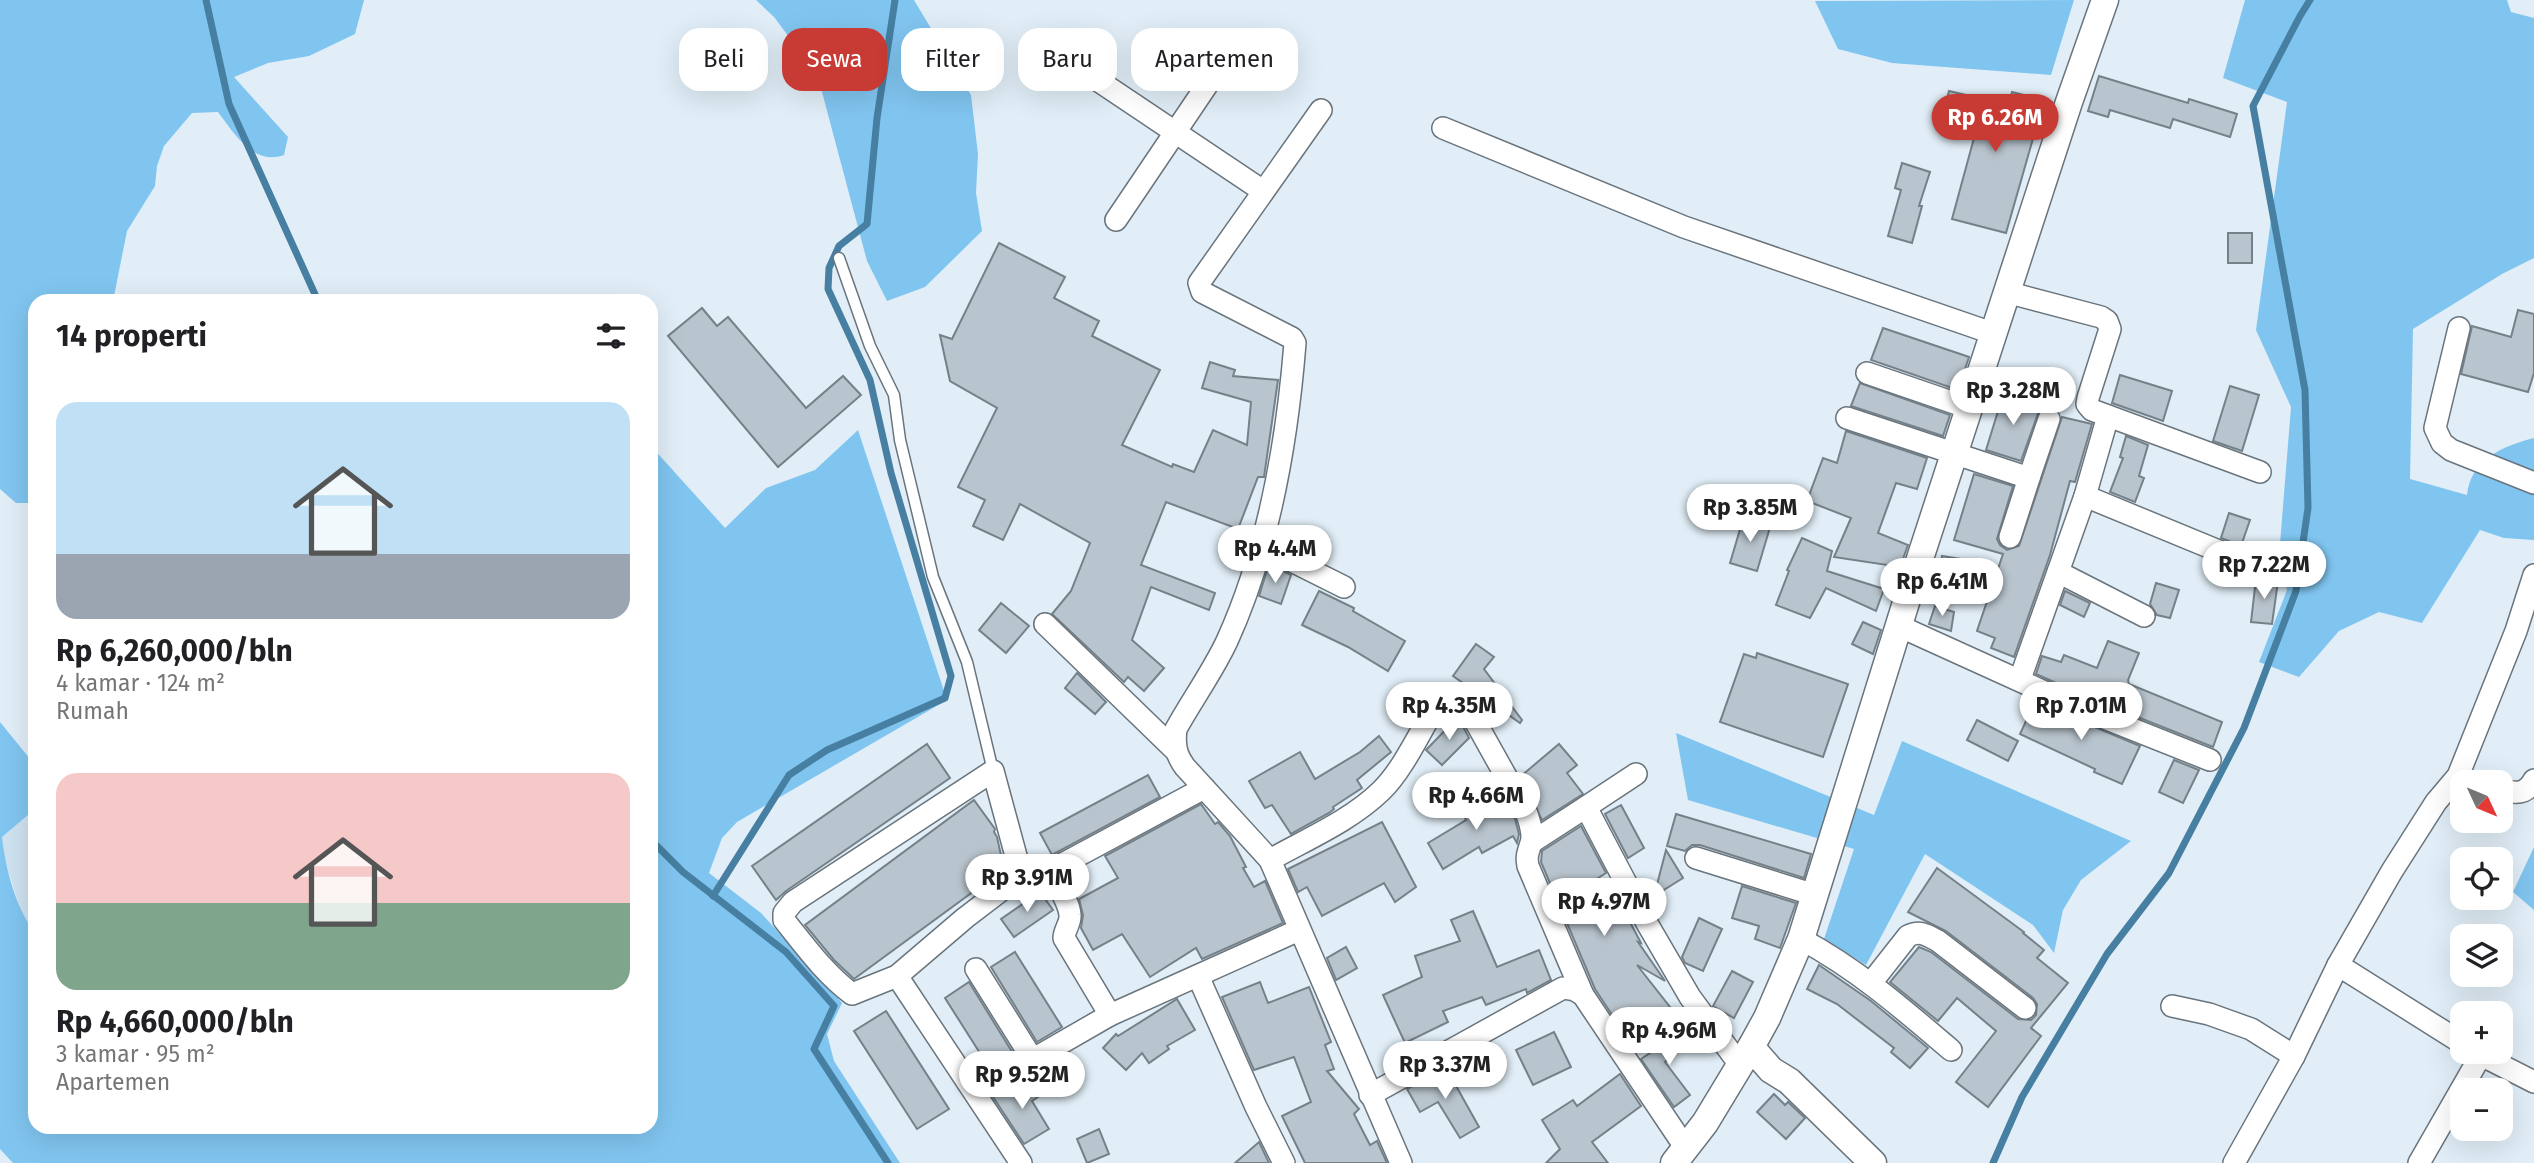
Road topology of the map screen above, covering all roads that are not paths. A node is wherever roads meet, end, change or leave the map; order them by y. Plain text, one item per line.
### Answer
1 (2105, 0) edge
2 (1113, 91) edge
3 (1202, 91) edge
4 (1321, 110) dead end
5 (1443, 128) dead end
6 (1174, 132) junction
7 (1263, 191) junction
8 (1116, 220) dead end
9 (839, 258) dead end
10 (2006, 292) junction
11 (2459, 328) dead end
12 (1993, 333) junction
13 (1867, 373) dead end
14 (1969, 408) junction
15 (2108, 416) junction
16 (1847, 418) dead end
17 (2049, 419) dead end
18 (1955, 453) junction
19 (2260, 472) dead end
20 (2029, 478) junction
21 (2534, 483) edge
22 (2085, 496) junction
23 (2010, 537) dead end
24 (1262, 546) junction
25 (2255, 566) dead end
26 (2058, 572) junction
27 (2534, 575) edge
28 (1343, 587) dead end
29 (2144, 616) dead end
30 (1045, 624) dead end
31 (1899, 626) junction
32 (2525, 633) edge
33 (2020, 679) junction
34 (1175, 750) junction
35 (2210, 760) dead end
36 (2472, 770) edge
37 (993, 771) junction
38 (1636, 774) dead end
39 (2534, 780) edge
40 (1204, 788) junction
41 (2450, 792) edge
42 (2513, 793) edge
43 (1586, 807) junction
44 (1532, 842) junction
45 (1696, 858) dead end
46 (1270, 860) junction
47 (1815, 895) junction
48 (1299, 930) junction
49 (1801, 939) junction
50 (2339, 965) junction
51 (976, 970) dead end
52 (897, 976) junction
53 (1198, 976) junction
54 (1871, 983) junction
55 (1583, 995) junction
56 (2172, 1006) dead end
57 (2025, 1007) dead end
58 (1111, 1016) junction
59 (2450, 1036) edge
60 (1951, 1050) dead end
61 (1745, 1056) junction
62 (2294, 1056) junction
63 (1033, 1060) junction
64 (2472, 1064) edge
65 (2498, 1064) edge
66 (2534, 1082) edge
67 (976, 1092) junction
68 (1370, 1095) junction
69 (1680, 1155) edge
70 (1021, 1163) edge
71 (1284, 1163) edge
72 (1401, 1163) edge
73 (1873, 1163) edge
74 (2234, 1163) edge
75 (2418, 1163) edge

1 - 10 street
2 - 6 street
3 - 6 street
4 - 7 street
5 - 12 street
6 - 7 street
6 - 8 street
7 - 24 street
9 - 37 lane
10 - 12 street
10 - 15 street
11 - 21 street
12 - 14 street
13 - 14 street
14 - 18 street
15 - 19 street
15 - 22 street
16 - 18 street
17 - 20 street
18 - 20 street
18 - 31 street
20 - 23 street
22 - 25 street
22 - 26 street
24 - 28 street
24 - 34 street
26 - 29 street
26 - 33 street
27 - 32 street
30 - 34 street
31 - 33 street
31 - 47 street
32 - 36 street
33 - 35 street
34 - 40 street
37 - 52 street
37 - 52 street
38 - 43 street
39 - 42 street
40 - 46 street
40 - 58 street
41 - 50 street
43 - 44 street
43 - 61 street
44 - 46 street
44 - 55 street
45 - 47 street
46 - 48 street
47 - 49 street
48 - 53 street
48 - 68 street
49 - 54 street
49 - 61 street
50 - 59 street
50 - 62 street
51 - 63 street
52 - 67 street
53 - 58 street
53 - 71 street
54 - 57 street
54 - 60 street
55 - 68 street
55 - 69 street
56 - 62 street
58 - 63 street
61 - 69 street
61 - 73 street
62 - 74 street
63 - 67 street
64 - 75 street
65 - 66 street
67 - 70 street
68 - 72 street

